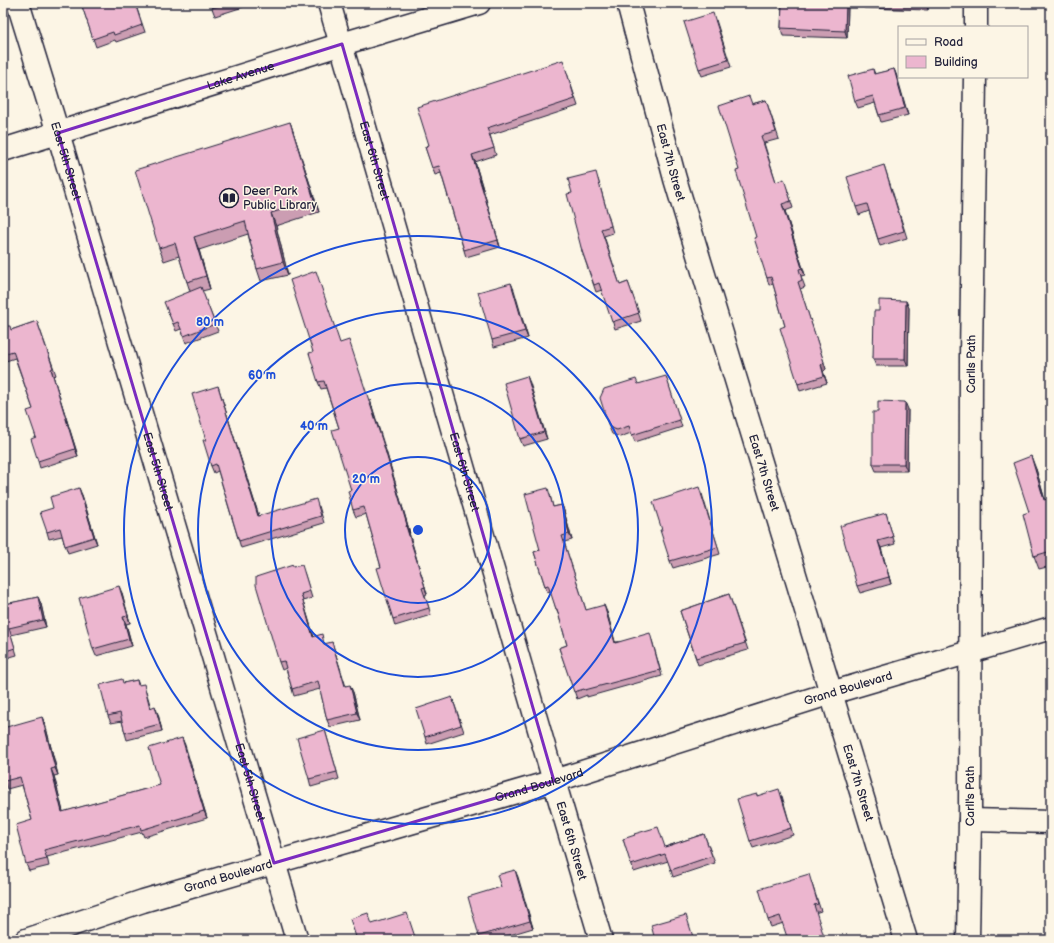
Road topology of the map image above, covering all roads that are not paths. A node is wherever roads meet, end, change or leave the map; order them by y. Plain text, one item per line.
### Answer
1 (18, 3) edge
2 (329, 3) edge
3 (479, 3) edge
4 (628, 3) edge
5 (976, 3) edge
6 (976, 26) edge
7 (342, 44) junction
8 (975, 78) edge
9 (58, 133) junction
10 (3, 150) edge
11 (1051, 628) edge
12 (970, 652) junction
13 (831, 693) junction
14 (554, 781) junction
15 (970, 820) junction
16 (1051, 822) edge
17 (274, 863) junction
18 (26, 940) edge
19 (297, 940) edge
20 (601, 940) edge
21 (906, 940) edge
22 (968, 940) edge

1 - 9 street, East 5th Street
2 - 7 street, East 6th Street
3 - 7 street, Lake Avenue
4 - 13 street, East 7th Street
5 - 6 street
7 - 9 street, Lake Avenue
7 - 14 street, East 6th Street
8 - 12 street, Carlls Path
9 - 10 street, Lake Avenue
9 - 17 street, East 5th Street
11 - 12 street, Grand Boulevard
12 - 13 street, Grand Boulevard
12 - 15 street, Carll's Path
13 - 14 street, Grand Boulevard
13 - 21 street, East 7th Street
14 - 17 street, Grand Boulevard
14 - 20 street, East 6th Street
15 - 16 street
15 - 22 street, Carll's Path
17 - 18 street, Grand Boulevard
17 - 19 street, East 5th Street

